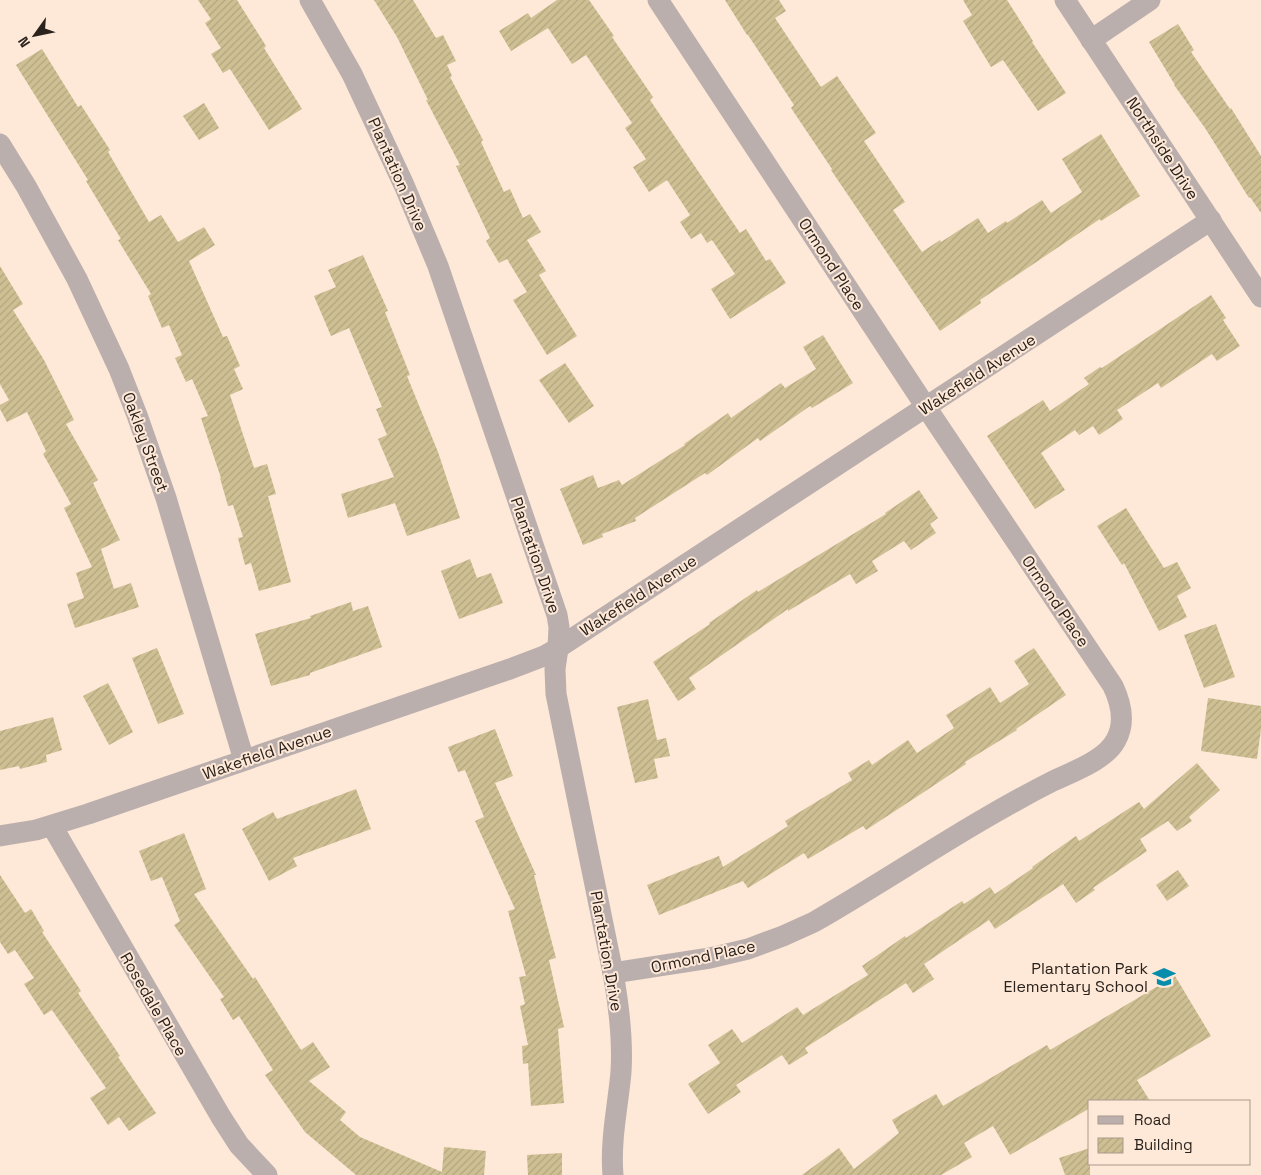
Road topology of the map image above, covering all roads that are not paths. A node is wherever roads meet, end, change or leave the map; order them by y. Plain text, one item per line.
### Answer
1 (310, 0) edge
2 (658, 0) edge
3 (1065, 0) edge
4 (1150, 0) edge
5 (1092, 40) junction
6 (0, 144) edge
7 (1211, 220) junction
8 (1261, 297) edge
9 (926, 407) junction
10 (558, 648) junction
11 (244, 760) junction
12 (52, 826) junction
13 (0, 836) edge
14 (613, 973) junction
15 (267, 1175) edge
16 (613, 1175) edge

1 - 10 street, Plantation Drive
2 - 9 street, Ormond Place
3 - 5 street, Northside Drive
4 - 5 street
5 - 7 street, Northside Drive
6 - 11 street, Oakley Street
7 - 8 street, Northside Drive
7 - 9 street, Wakefield Avenue
9 - 10 street, Wakefield Avenue
9 - 14 street, Ormond Place
10 - 11 street, Wakefield Avenue
10 - 14 street, Plantation Drive
11 - 12 street, Wakefield Avenue
12 - 13 street, Wakefield Avenue
12 - 15 street, Rosedale Place
14 - 16 street, Plantation Drive

